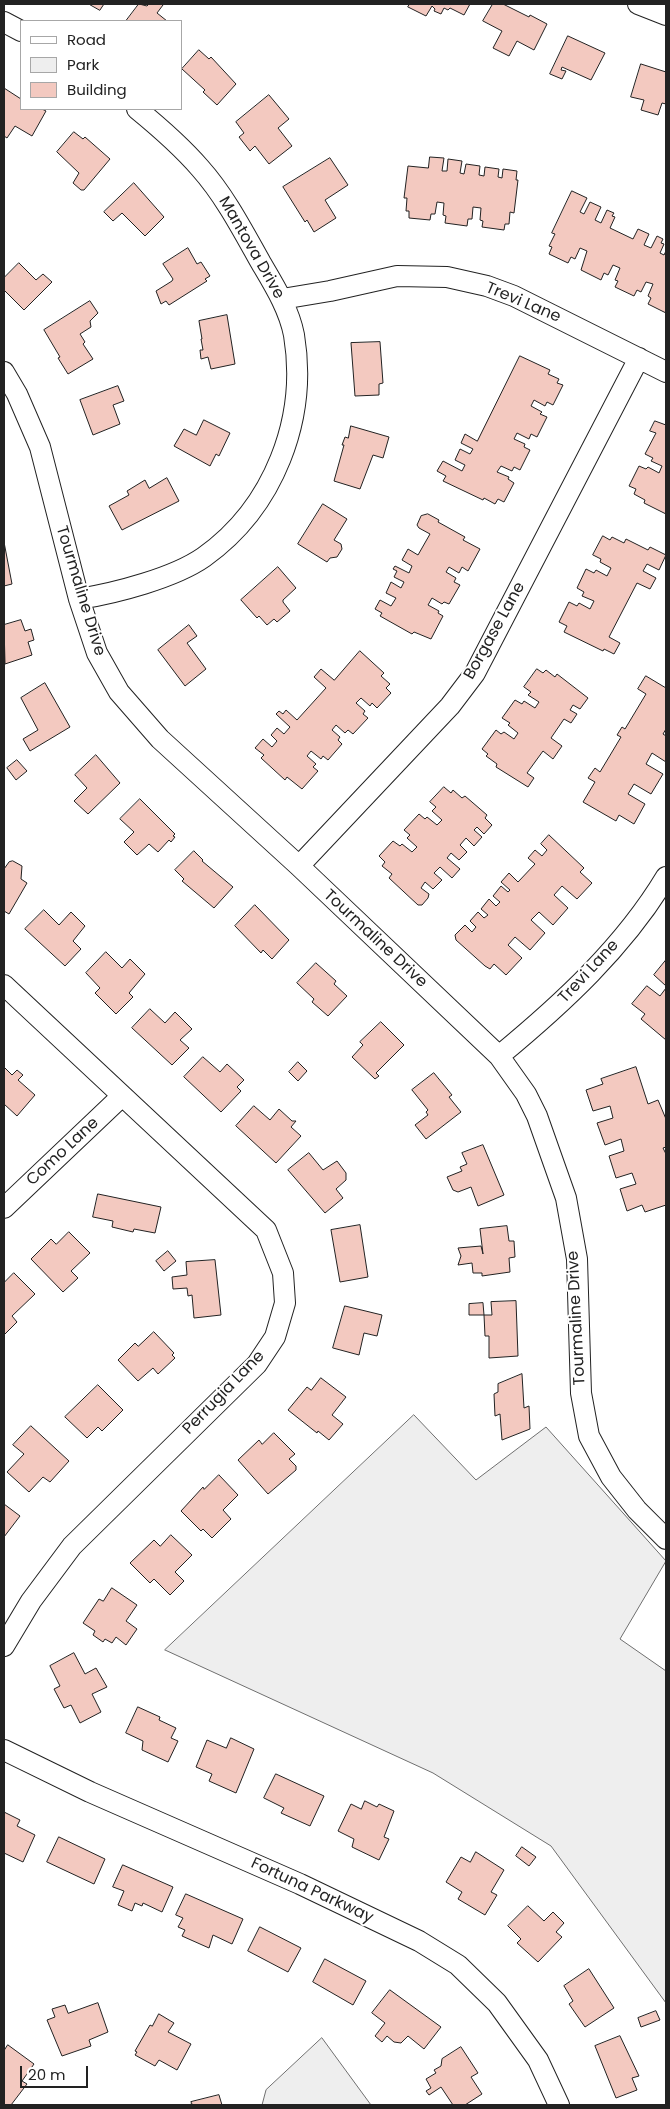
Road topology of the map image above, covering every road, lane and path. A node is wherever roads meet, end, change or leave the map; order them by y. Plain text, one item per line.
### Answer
1 (638, 4) edge
2 (666, 15) edge
3 (4, 22) edge
4 (20, 30) edge
5 (138, 110) edge
6 (282, 298) junction
7 (639, 358) junction
8 (4, 372) edge
9 (666, 372) edge
10 (79, 599) junction
11 (299, 866) junction
12 (666, 877) edge
13 (4, 985) edge
14 (499, 1056) junction
15 (122, 1096) junction
16 (4, 1208) edge
17 (666, 1539) edge
18 (4, 1646) edge
19 (4, 1750) edge
20 (559, 2105) edge

1 - 2 street
3 - 4 street
5 - 6 street, Mantova Drive
6 - 7 street, Trevi Lane
6 - 10 street, Mantova Drive
7 - 9 street, Trevi Lane
7 - 11 street, Borgase Lane
8 - 10 street, Tourmaline Drive
10 - 11 street, Tourmaline Drive
11 - 14 street, Tourmaline Drive
12 - 14 street, Trevi Lane
13 - 15 street, Perrugia Lane
14 - 17 street, Tourmaline Drive
15 - 16 street, Como Lane
15 - 18 street, Perrugia Lane
19 - 20 street, Fortuna Parkway

